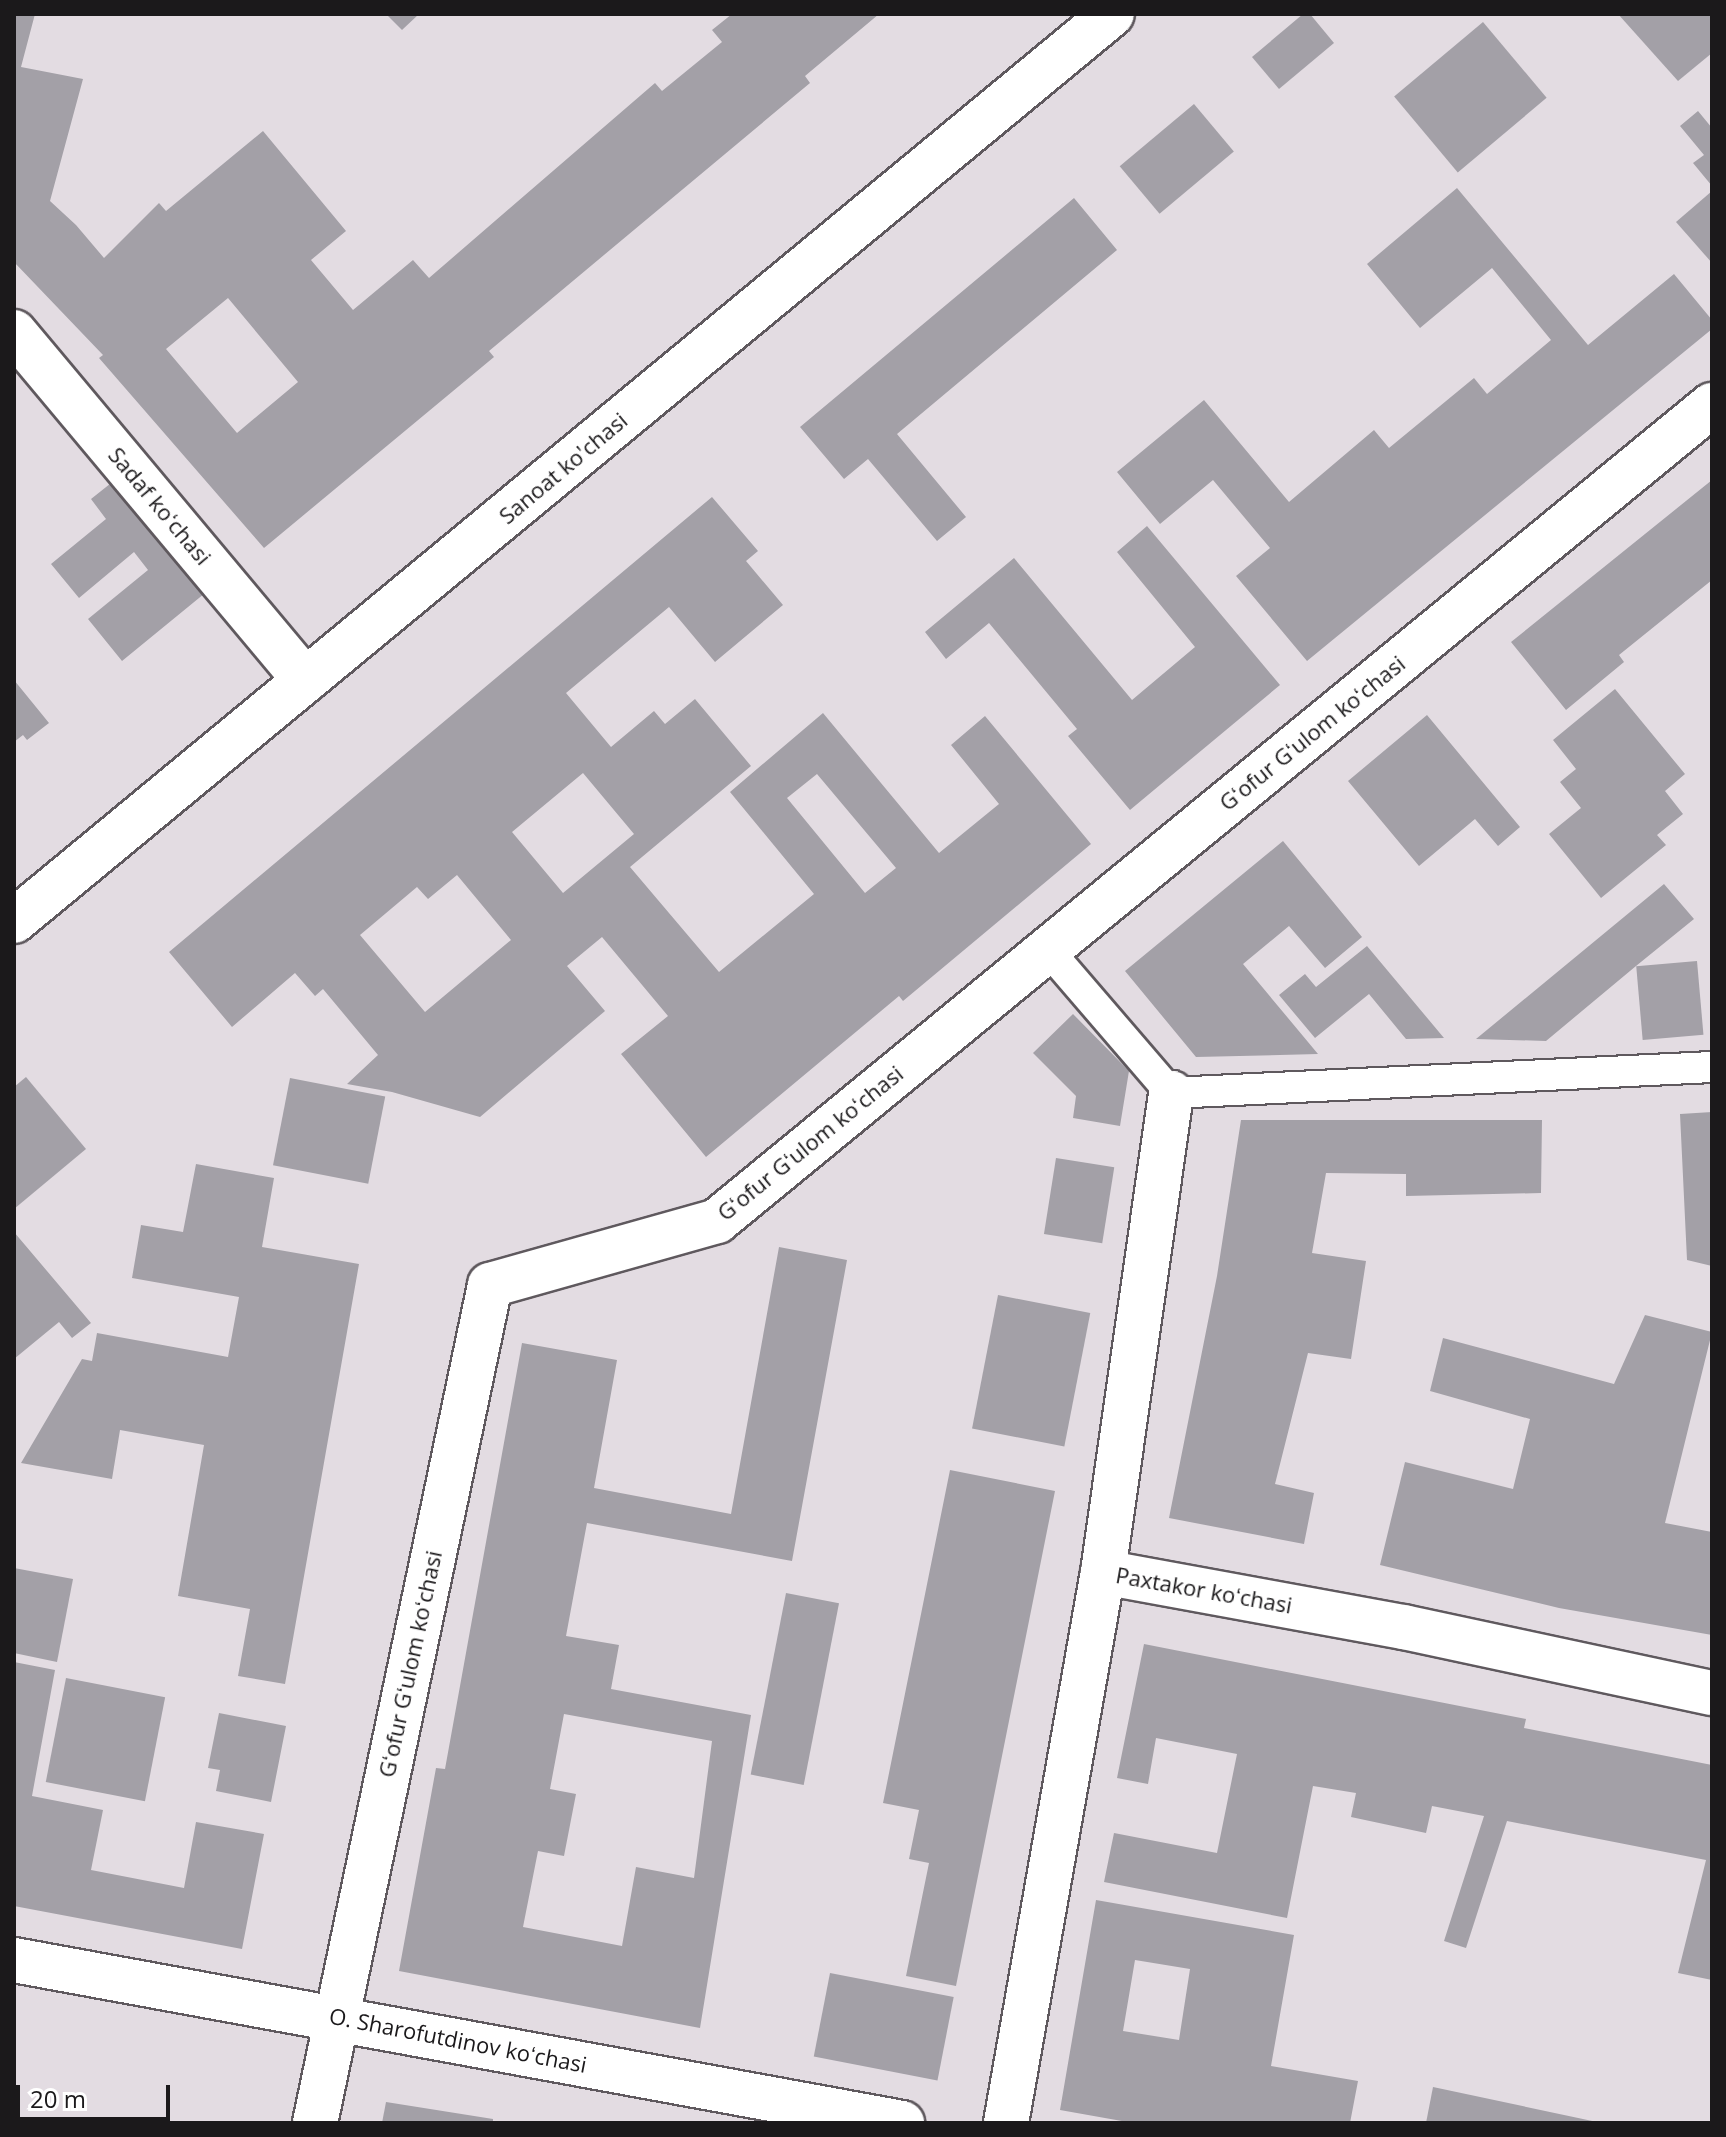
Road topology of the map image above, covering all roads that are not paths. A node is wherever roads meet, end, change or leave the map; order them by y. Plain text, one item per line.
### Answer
1 (1112, 14) edge
2 (14, 332) edge
3 (1712, 405) edge
4 (305, 680) junction
5 (14, 921) edge
6 (1048, 950) junction
7 (1712, 1067) edge
8 (1171, 1093) junction
9 (1103, 1572) junction
10 (1712, 1693) edge
11 (14, 1960) edge
12 (335, 2017) junction
13 (315, 2123) edge
14 (902, 2123) edge
15 (1006, 2123) edge

1 - 4 street, Sanoat ko'chasi
2 - 4 street, Sadaf koʻchasi
3 - 6 street, Gʻofur Gʻulom koʻchasi
4 - 5 street, Sanoat ko'chasi
6 - 8 lane
6 - 12 street, Gʻofur Gʻulom koʻchasi
7 - 8 lane
8 - 9 street
9 - 10 street, Paxtakor koʻchasi
9 - 15 street, Paxtakor koʻchasi
11 - 12 street, O. Sharofutdinov koʻchasi
12 - 13 street, Gʻofur Gʻulom koʻchasi
12 - 14 street, O. Sharofutdinov koʻchasi

